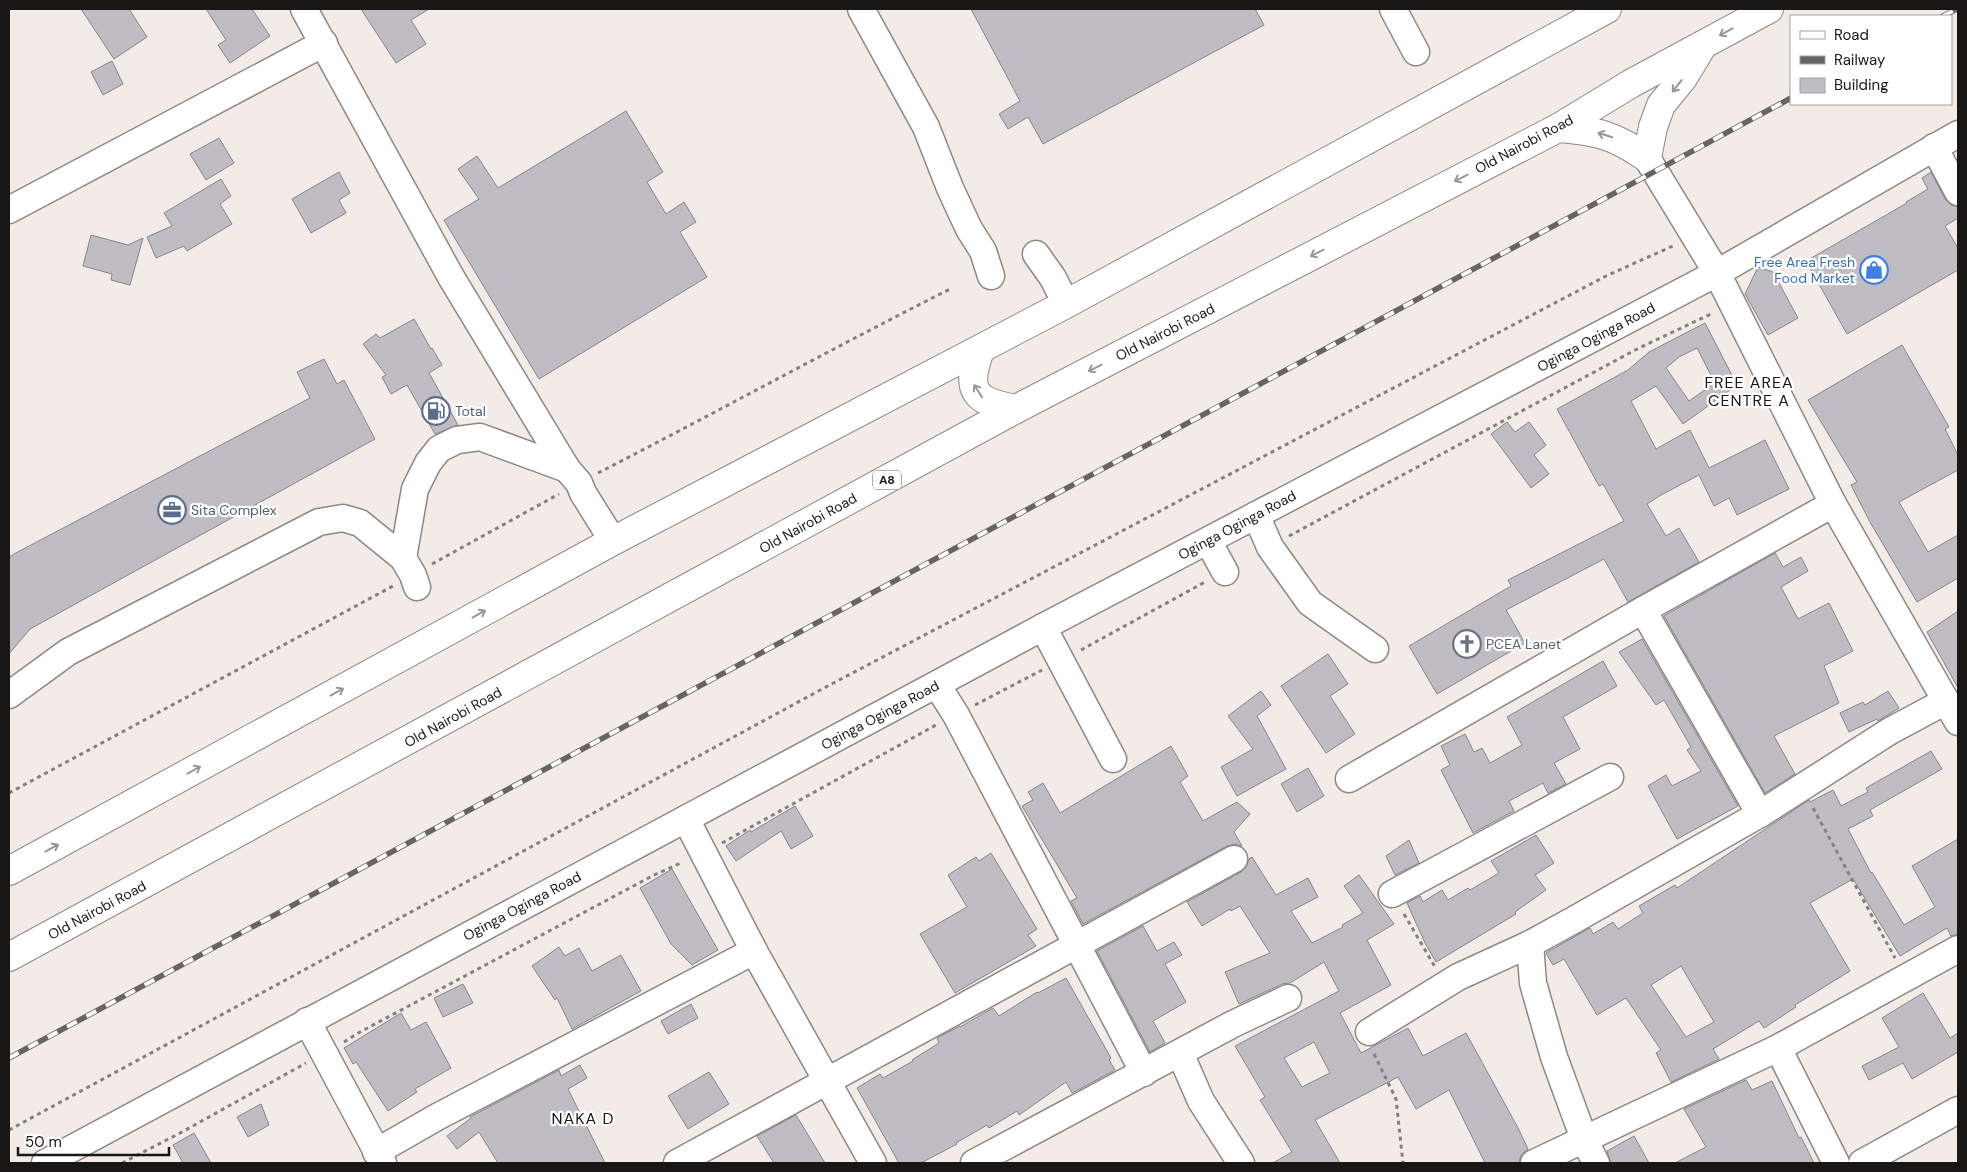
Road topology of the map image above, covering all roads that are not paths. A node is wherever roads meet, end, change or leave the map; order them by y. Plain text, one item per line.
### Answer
1 (304, 9) edge
2 (861, 9) edge
3 (1393, 9) edge
4 (1607, 9) edge
5 (1769, 9) edge
6 (324, 43) junction
7 (1703, 45) junction
8 (1416, 52) dead end
9 (1558, 128) junction
10 (1958, 134) edge
11 (1934, 147) junction
12 (1647, 158) junction
13 (1958, 192) edge
14 (9, 210) edge
15 (1036, 254) dead end
16 (1717, 273) junction
17 (991, 276) dead end
18 (1066, 304) junction
19 (980, 350) junction
20 (1016, 409) junction
21 (573, 476) junction
22 (1834, 504) junction
23 (1262, 527) junction
24 (613, 541) junction
25 (1643, 610) junction
26 (1050, 639) junction
27 (1374, 649) dead end
28 (9, 695) edge
29 (944, 697) junction
30 (1954, 710) edge
31 (1113, 759) dead end
32 (1610, 777) dead end
33 (1349, 779) dead end
34 (1760, 814) junction
35 (686, 819) junction
36 (1234, 859) dead end
37 (9, 871) edge
38 (1392, 894) road end
39 (1530, 944) junction
40 (1076, 946) junction
41 (754, 951) junction
42 (1956, 955) edge
43 (9, 957) edge
44 (1288, 998) dead end
45 (307, 1021) junction
46 (1369, 1032) road end
47 (1778, 1048) junction
48 (1180, 1053) junction
49 (1144, 1074) junction
50 (826, 1083) junction
51 (1958, 1110) edge
52 (1584, 1139) junction
53 (380, 1158) edge
54 (45, 1163) edge
55 (677, 1163) edge
56 (872, 1163) edge
57 (974, 1163) edge
58 (1241, 1163) edge
59 (1534, 1163) edge
60 (1596, 1163) edge
61 (1836, 1163) edge
62 (1862, 1163) edge

1 - 6 street
2 - 17 street
3 - 8 street
4 - 18 highway
5 -> 7 highway, Old Nairobi Road / A8
6 - 14 street
6 - 21 street
7 - 9 highway, Old Nairobi Road / A8
7 -> 12 highway
12 -> 9 highway
9 -> 20 highway, Old Nairobi Road / A8
10 - 11 street, Oginga Oginga Road
11 - 13 street
11 - 16 street, Oginga Oginga Road
12 - 16 street
15 - 18 street
16 - 22 street
16 - 23 street, Oginga Oginga Road
18 - 19 highway
20 -> 19 highway
19 - 24 highway
20 - 43 highway, Old Nairobi Road / A8
21 - 24 street
21 - 28 street
22 - 25 street
22 - 30 street
23 - 26 street, Oginga Oginga Road
23 - 27 street
37 -> 24 highway
25 - 33 street
25 - 34 street
26 - 29 street, Oginga Oginga Road
26 - 31 street
29 - 35 street, Oginga Oginga Road
29 - 40 street
30 - 34 street
32 - 38 street
34 - 39 street
35 - 41 street
35 - 45 street, Oginga Oginga Road
36 - 40 street
39 - 46 street
39 - 52 street
40 - 49 street
40 - 50 street
41 - 50 street
41 - 53 street
42 - 47 street
44 - 48 street
45 - 53 street
45 - 54 street, Oginga Oginga Road
47 - 52 street
47 - 61 street
48 - 49 street
48 - 58 street
49 - 57 street
50 - 55 street
50 - 56 street
51 - 62 street
52 - 59 street
52 - 60 street

